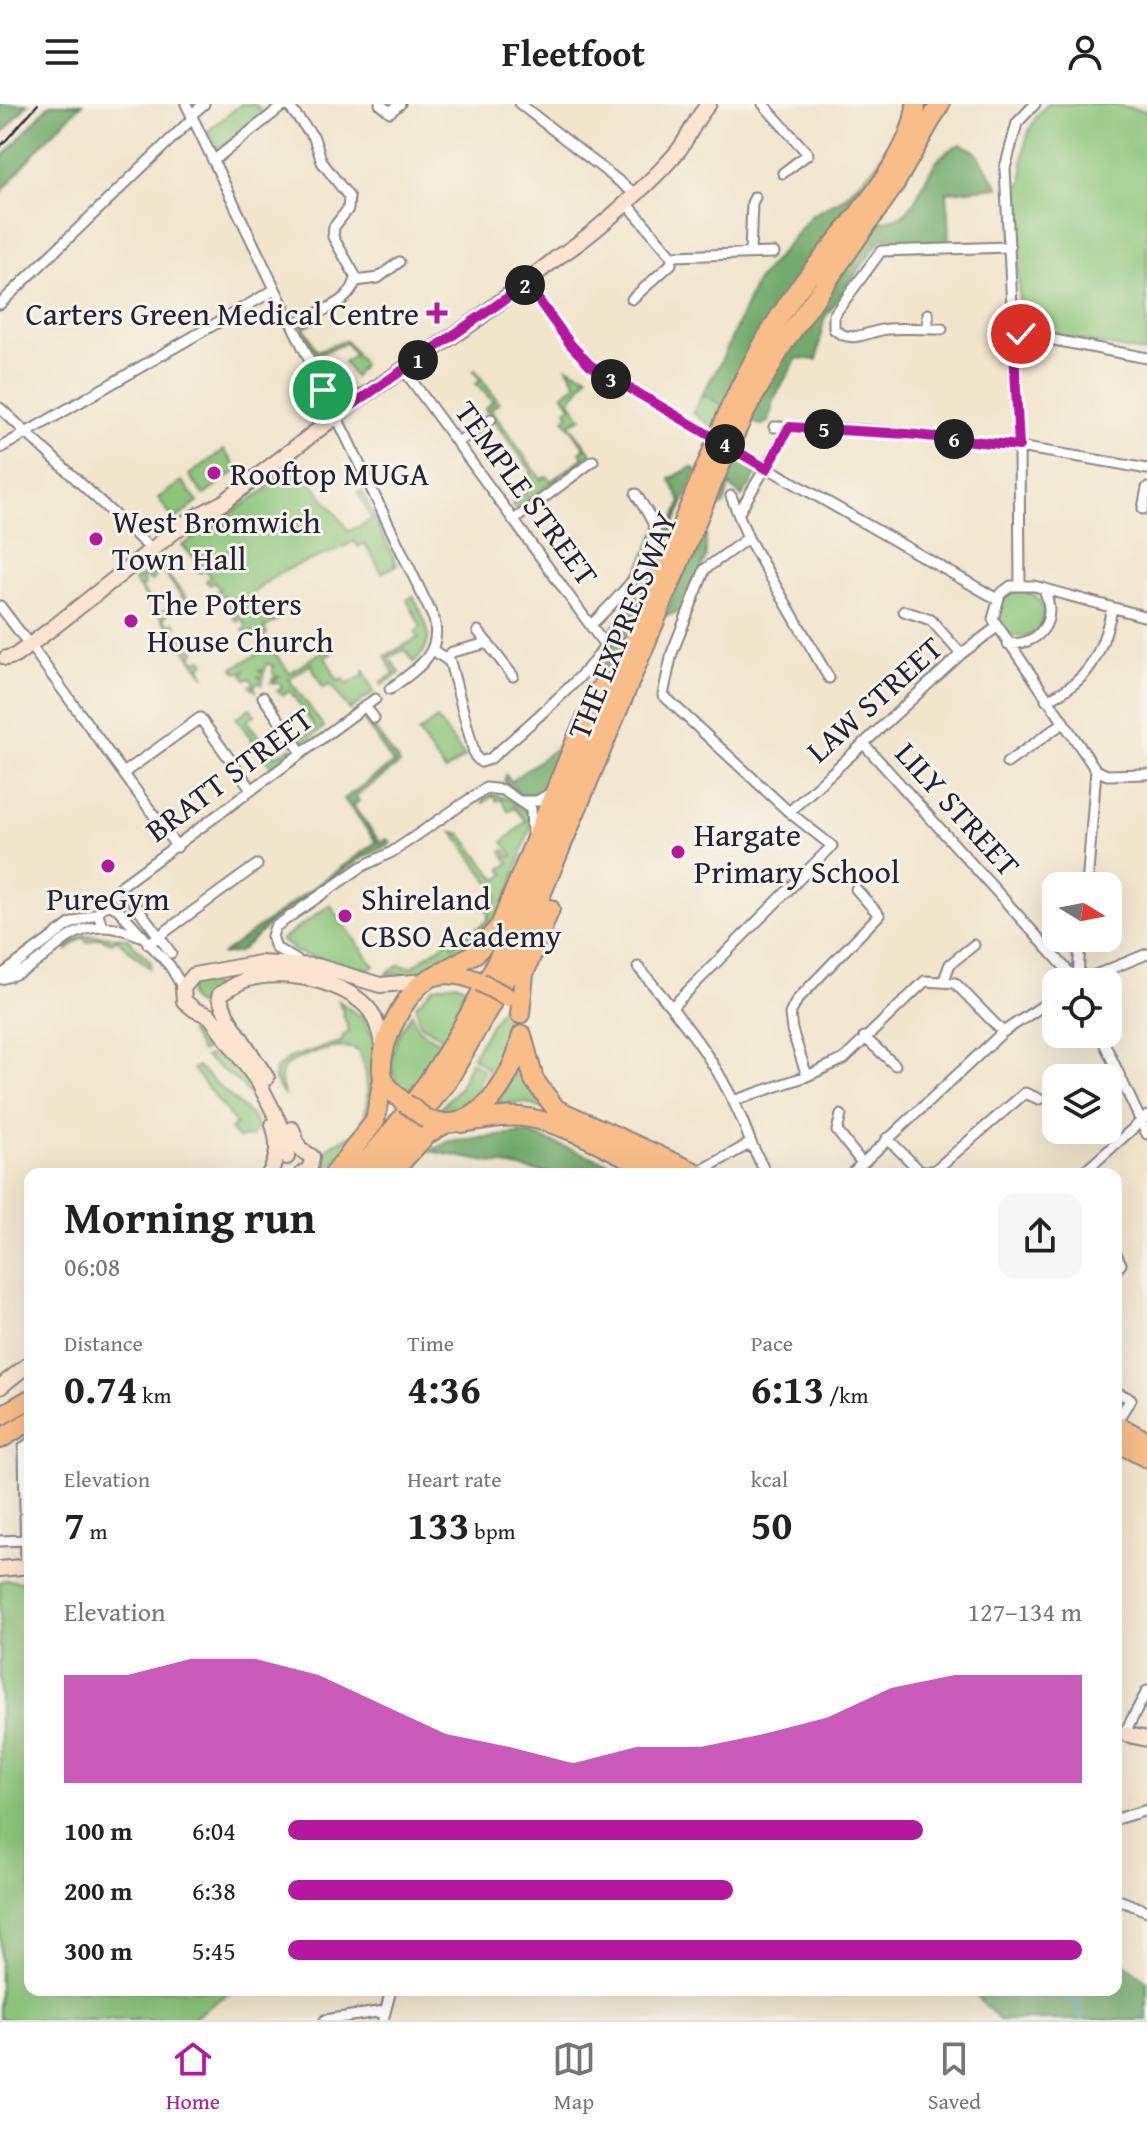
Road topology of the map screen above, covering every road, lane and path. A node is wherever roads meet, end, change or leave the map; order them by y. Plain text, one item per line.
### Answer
1 (186, 104) edge
2 (204, 104) edge
3 (286, 104) edge
4 (380, 104) edge
5 (400, 104) edge
6 (520, 104) edge
7 (709, 104) edge
8 (763, 104) edge
9 (916, 104) edge
10 (940, 104) edge
11 (1035, 104) edge
12 (192, 116) junction
13 (213, 161) junction
14 (783, 173) dead end
15 (630, 197) junction
16 (755, 197) dead end
17 (1010, 247) junction
18 (750, 253) junction
19 (762, 253) junction
20 (774, 253) dead end
21 (562, 254) junction
22 (672, 256) junction
23 (399, 262) dead end
24 (763, 264) dead end
25 (356, 281) junction
26 (527, 284) junction
27 (274, 290) junction
28 (500, 294) junction
29 (632, 299) dead end
30 (0, 304) edge
31 (928, 314) dead end
32 (292, 324) junction
33 (463, 327) junction
34 (928, 329) junction
35 (942, 329) dead end
36 (1013, 332) junction
37 (826, 334) dead end
38 (842, 336) junction
39 (1147, 358) edge
40 (404, 370) junction
41 (0, 408) edge
42 (737, 411) junction
43 (335, 417) junction
44 (491, 419) dead end
45 (774, 427) dead end
46 (789, 427) junction
47 (26, 433) junction
48 (458, 442) junction
49 (1019, 446) junction
50 (0, 448) edge
51 (593, 461) dead end
52 (767, 469) junction
53 (1147, 469) edge
54 (708, 477) junction
55 (1147, 488) edge
56 (636, 494) dead end
57 (731, 496) dead end
58 (1143, 509) dead end
59 (740, 511) junction
60 (514, 520) junction
61 (748, 538) junction
62 (151, 549) junction
63 (1020, 585) junction
64 (1043, 588) junction
65 (997, 599) junction
66 (0, 606) edge
67 (1112, 609) junction
68 (904, 611) dead end
69 (649, 616) junction
70 (1147, 617) edge
71 (591, 625) junction
72 (997, 627) junction
73 (478, 631) dead end
74 (27, 642) junction
75 (488, 643) junction
76 (1008, 644) junction
77 (433, 650) junction
78 (961, 654) junction
79 (446, 658) junction
80 (3, 660) edge
81 (513, 676) dead end
82 (829, 678) dead end
83 (390, 689) dead end
84 (263, 697) dead end
85 (375, 699) dead end
86 (1046, 700) junction
87 (365, 706) junction
88 (374, 718) dead end
89 (1063, 723) junction
90 (863, 743) junction
91 (302, 753) junction
92 (1007, 763) dead end
93 (1096, 770) junction
94 (125, 772) junction
95 (1147, 774) edge
96 (558, 785) junction
97 (252, 790) junction
98 (522, 801) junction
99 (790, 813) junction
100 (177, 847) junction
101 (528, 857) junction
102 (257, 865) dead end
103 (1088, 872) edge
104 (125, 885) junction
105 (856, 889) dead end
106 (132, 900) dead end
107 (118, 909) junction
108 (100, 910) junction
109 (105, 928) junction
110 (158, 936) junction
111 (145, 940) junction
112 (974, 945) dead end
113 (171, 953) dead end
114 (1147, 954) edge
115 (309, 965) junction
116 (170, 966) junction
117 (638, 967) dead end
118 (1065, 968) edge
119 (1112, 968) edge
120 (204, 974) junction
121 (0, 977) edge
122 (429, 979) junction
123 (944, 980) junction
124 (183, 988) junction
125 (220, 995) junction
126 (673, 1006) junction
127 (1042, 1006) edge
128 (200, 1011) junction
129 (520, 1014) junction
130 (1003, 1032) junction
131 (522, 1035) junction
132 (864, 1037) junction
133 (383, 1047) junction
134 (1107, 1048) edge
135 (895, 1065) dead end
136 (807, 1076) junction
137 (383, 1079) junction
138 (259, 1083) junction
139 (1039, 1099) dead end
140 (736, 1100) junction
141 (841, 1115) dead end
142 (1144, 1118) edge
143 (455, 1123) junction
144 (1147, 1134) edge
145 (887, 1138) junction
146 (751, 1143) junction
147 (288, 1160) edge
148 (721, 1160) junction
149 (862, 1163) junction
150 (273, 1168) edge
151 (310, 1168) edge
152 (339, 1168) edge
153 (360, 1168) edge
154 (378, 1168) edge
155 (396, 1168) edge
156 (647, 1168) edge
157 (685, 1168) edge
158 (708, 1168) edge
159 (719, 1168) edge
160 (763, 1168) edge
161 (857, 1168) edge
162 (917, 1168) edge
163 (938, 1168) edge
164 (1089, 1168) edge
165 (24, 1368) edge
166 (0, 1387) edge
167 (1122, 1395) edge
168 (24, 1402) edge
169 (1122, 1413) edge
170 (0, 1416) edge
171 (24, 1425) edge
172 (1122, 1426) edge
173 (0, 1439) edge
174 (1147, 1441) edge
175 (1122, 1445) edge
176 (23, 1446) edge
177 (1147, 1458) edge
178 (24, 1477) edge
179 (24, 1540) edge
180 (0, 1541) edge
181 (24, 1566) edge
182 (0, 1569) edge
183 (1147, 1691) edge
184 (1122, 1730) edge
185 (1122, 1733) edge
186 (1147, 1739) edge
187 (1147, 1810) edge
188 (1122, 1817) edge
189 (1122, 1901) edge
190 (1147, 1911) edge
191 (389, 1996) edge
192 (383, 2016) edge
193 (325, 2020) edge

1 - 12 street
2 - 12 street
3 - 13 street
3 - 25 street
4 - 5 street
6 - 15 street
7 - 15 street
8 - 14 street
9 - 42 highway, THE EXPRESSWAY
10 - 42 highway, THE EXPRESSWAY
11 - 17 street
12 - 13 street
12 - 30 street
13 - 27 street
15 - 21 street
15 - 22 street
16 - 18 street
17 - 36 street
17 - 38 street
18 - 19 street
18 - 22 street
19 - 20 street
19 - 24 street
21 - 26 street
21 - 28 street
22 - 29 street
23 - 25 street
25 - 32 street
26 - 28 street
26 - 33 street
26 - 52 street
27 - 32 street
27 - 47 street
28 - 33 street
31 - 34 street
32 - 43 street
33 - 40 street
34 - 35 street
34 - 38 street
36 - 39 street
36 - 49 street
37 - 38 street
40 - 43 street
40 - 48 street, TEMPLE STREET
41 - 47 street
42 - 54 highway, THE EXPRESSWAY, bridge
43 - 62 street
43 - 77 street
44 - 48 street
45 - 46 street
46 - 49 street
46 - 52 street
47 - 50 street
47 - 62 street
48 - 60 street, TEMPLE STREET
49 - 53 street
49 - 63 street
51 - 60 street
52 - 59 street
52 - 65 street
54 - 69 highway, THE EXPRESSWAY
54 - 69 highway, THE EXPRESSWAY
55 - 58 street
56 - 71 street
57 - 59 street
59 - 61 street
60 - 71 street, TEMPLE STREET
61 - 82 street
61 - 99 street
62 - 74 street
63 - 64 street
63 - 65 street
64 - 67 street
64 - 76 street
65 - 72 street
66 - 74 street
67 - 70 street
67 - 86 street
68 - 78 street
69 - 96 highway
69 - 129 highway
69 - 153 highway, THE EXPRESSWAY
69 - 154 highway, THE EXPRESSWAY
71 - 79 street, TEMPLE STREET
72 - 76 street
72 - 78 street, LAW STREET
73 - 75 street
74 - 80 street
74 - 94 street
75 - 79 street
75 - 81 street
76 - 86 street
77 - 79 street
77 - 83 street
78 - 90 street, LAW STREET
84 - 91 street
85 - 87 street, BRATT STREET
86 - 89 street
87 - 88 street
87 - 91 street, BRATT STREET
89 - 92 street
89 - 93 street
90 - 99 street, LAW STREET
90 - 118 street, LILY STREET
91 - 97 street, BRATT STREET
93 - 95 street
93 - 103 street
94 - 97 street
94 - 100 street
96 - 98 street
96 - 101 highway
97 - 100 street, BRATT STREET
98 - 101 street
98 - 115 street
99 - 126 street
100 - 104 street, BRATT STREET
101 - 122 highway
102 - 110 street
104 - 107 street
104 - 108 street, BRATT STREET
105 - 136 street
106 - 110 street
107 - 108 street
107 - 109 street
107 - 111 street
108 - 109 street
108 - 121 street
109 - 111 street
109 - 121 street
110 - 111 street
110 - 113 street
111 - 116 street
112 - 123 street
114 - 119 street
115 - 120 street
115 - 122 street
116 - 120 street
116 - 124 street
117 - 126 street
120 - 124 street
120 - 125 street
122 - 129 highway, bridge
122 - 133 highway
123 - 130 street
123 - 132 street
124 - 128 street
125 - 128 street
125 - 133 street
125 - 147 street
126 - 140 street
127 - 130 street
128 - 138 street
129 - 131 highway
130 - 145 street
131 - 143 highway
131 - 157 highway
132 - 135 street
132 - 136 street
133 - 137 highway
134 - 142 street
136 - 140 street
137 - 143 highway, bridge
137 - 152 highway
138 - 147 street
138 - 150 street
139 - 163 street
140 - 146 street
141 - 149 street
142 - 144 street
142 - 164 street
143 - 155 highway
143 - 156 highway
145 - 149 street
145 - 162 street
146 - 148 street
146 - 160 street
147 - 151 street
148 - 158 street
148 - 159 street
149 - 161 street
165 - 166 street
167 - 169 street
168 - 170 highway
171 - 173 highway
172 - 174 highway
175 - 177 highway
176 - 178 street
179 - 180 street
181 - 182 street
183 - 184 street
185 - 186 street
187 - 188 street
189 - 190 street
191 - 192 street
192 - 193 street

